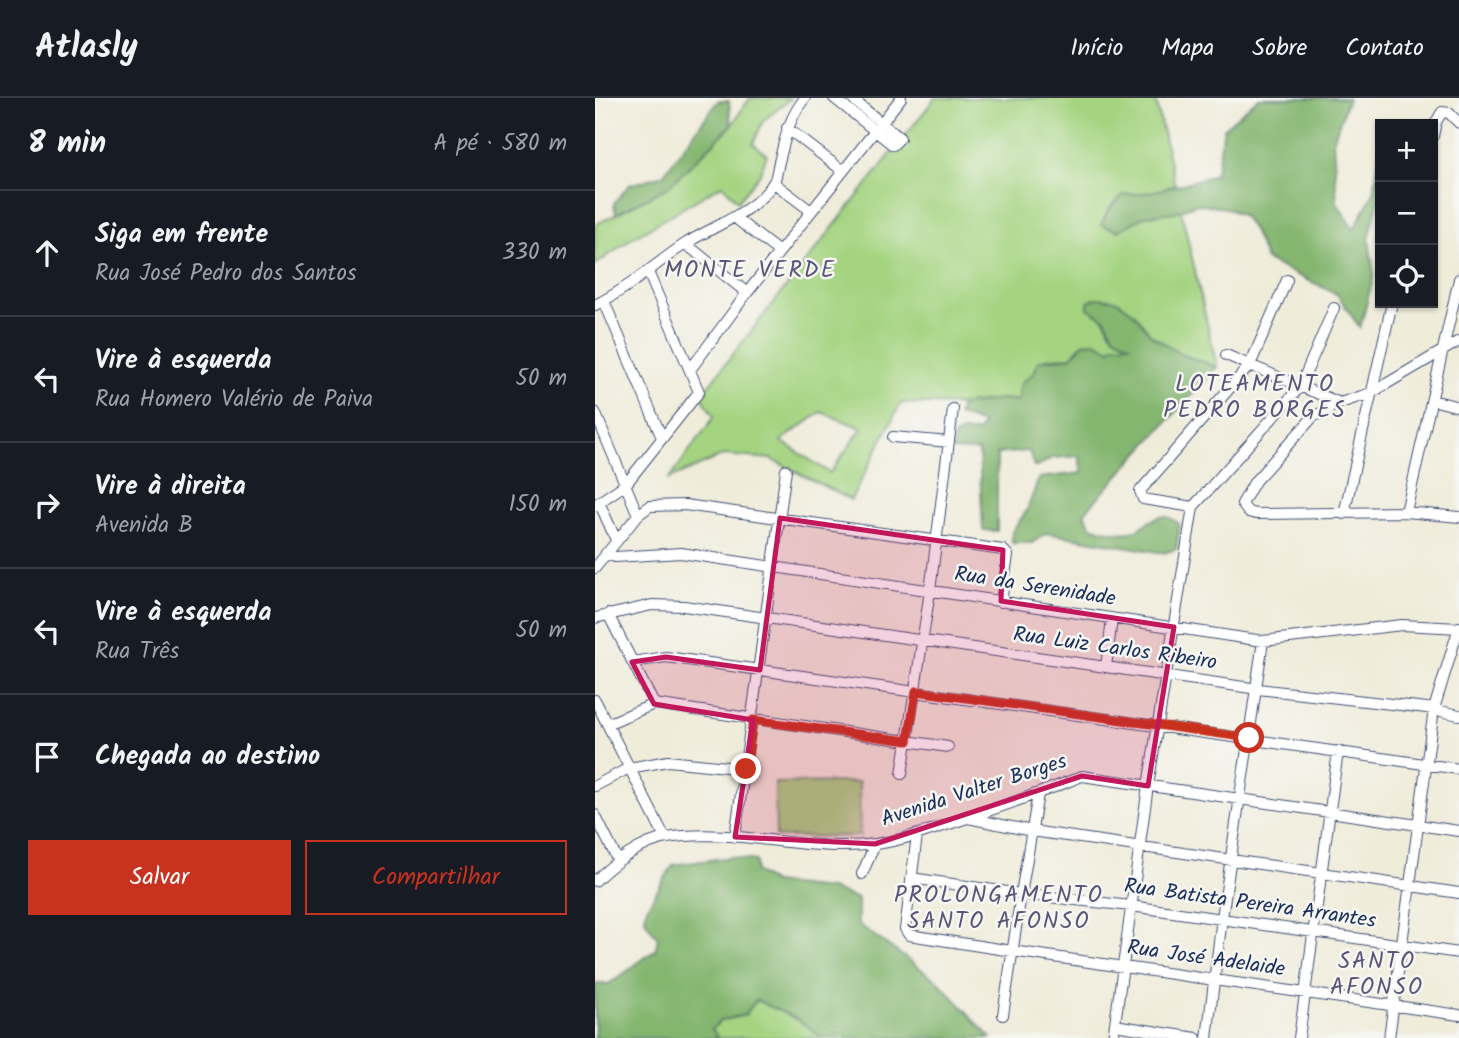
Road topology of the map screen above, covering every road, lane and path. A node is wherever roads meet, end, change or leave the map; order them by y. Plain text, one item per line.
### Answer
1 (805, 98) edge
2 (834, 98) edge
3 (851, 98) edge
4 (901, 98) edge
5 (1438, 119) edge
6 (1459, 123) edge
7 (878, 126) junction
8 (787, 128) junction
9 (843, 171) junction
10 (774, 183) junction
11 (811, 211) junction
12 (734, 217) junction
13 (686, 244) junction
14 (779, 252) junction
15 (648, 272) junction
16 (1459, 279) edge
17 (1287, 280) dead end
18 (747, 293) junction
19 (599, 303) edge
20 (1334, 308) dead end
21 (1391, 308) edge
22 (1459, 341) edge
23 (1443, 351) junction
24 (1226, 355) dead end
25 (1250, 365) junction
26 (690, 370) junction
27 (1300, 387) junction
28 (1371, 393) junction
29 (1432, 400) junction
30 (1340, 403) junction
31 (1459, 407) edge
32 (953, 409) dead end
33 (595, 412) edge
34 (893, 437) dead end
35 (662, 438) junction
36 (949, 442) junction
37 (786, 470) dead end
38 (626, 484) junction
39 (597, 503) edge
40 (1193, 507) junction
41 (1406, 512) junction
42 (1344, 514) junction
43 (638, 515) junction
44 (1459, 517) edge
45 (780, 518) junction
46 (616, 540) junction
47 (937, 541) junction
48 (606, 553) junction
49 (595, 568) edge
50 (773, 568) junction
51 (930, 591) junction
52 (1001, 602) junction
53 (608, 614) junction
54 (595, 618) edge
55 (766, 618) junction
56 (1112, 619) junction
57 (1174, 627) junction
58 (1459, 628) edge
59 (923, 640) junction
60 (1263, 641) junction
61 (632, 662) junction
62 (1106, 667) junction
63 (760, 670) junction
64 (1167, 676) junction
65 (1258, 689) junction
66 (916, 691) junction
67 (595, 700) edge
68 (654, 704) junction
69 (1434, 709) junction
70 (1459, 715) edge
71 (753, 720) junction
72 (607, 724) junction
73 (1158, 725) junction
74 (1249, 738) junction
75 (908, 741) junction
76 (949, 747) dead end
77 (1338, 751) junction
78 (1428, 764) junction
79 (629, 768) junction
80 (746, 769) junction
81 (1459, 769) edge
82 (902, 774) dead end
83 (595, 786) edge
84 (1148, 786) junction
85 (1038, 794) junction
86 (1239, 798) junction
87 (1330, 812) junction
88 (595, 815) edge
89 (968, 818) junction
90 (1419, 825) junction
91 (1032, 831) junction
92 (1459, 831) edge
93 (917, 835) junction
94 (735, 837) junction
95 (665, 838) junction
96 (874, 844) junction
97 (1140, 846) junction
98 (1231, 859) junction
99 (618, 861) junction
100 (1322, 872) junction
101 (862, 874) dead end
102 (911, 878) junction
103 (595, 881) edge
104 (1410, 885) junction
105 (1459, 893) edge
106 (1021, 894) junction
107 (1131, 906) junction
108 (1222, 918) junction
109 (1313, 932) junction
110 (1402, 945) junction
111 (1012, 951) junction
112 (1459, 953) edge
113 (1123, 966) junction
114 (1215, 978) junction
115 (1306, 993) junction
116 (1393, 1005) junction
117 (1003, 1015) dead end
118 (1459, 1015) edge
119 (1115, 1025) junction
120 (1113, 1038) edge
121 (1196, 1038) edge
122 (1207, 1038) edge
123 (1299, 1038) edge
124 (1389, 1038) edge

1 - 8 street
2 - 7 street
3 - 7 street
4 - 7 street
5 - 6 street
7 - 9 street
8 - 9 street
8 - 10 street
9 - 11 street
10 - 11 street
10 - 12 street
11 - 14 street
12 - 13 street
12 - 14 street
13 - 15 street
13 - 18 street
14 - 18 street
15 - 19 street
15 - 26 street
16 - 23 street
17 - 25 street
18 - 26 street
19 - 35 street
20 - 27 street
21 - 28 street
22 - 23 street
23 - 28 street
23 - 29 street
24 - 25 street
25 - 27 street
25 - 40 street
26 - 35 street
27 - 30 street
27 - 40 street
28 - 30 street
28 - 42 street
29 - 31 street
29 - 41 street
30 - 42 street
32 - 36 street
33 - 38 street
34 - 36 street
35 - 38 street
36 - 47 street
37 - 45 street
38 - 39 street
38 - 43 street
39 - 46 street
40 - 57 street
41 - 42 street
41 - 44 street
43 - 45 street
43 - 46 street
45 - 47 street
45 - 50 street
46 - 48 street
47 - 51 street
47 - 52 street
48 - 49 street
48 - 50 street, Rua da Serenidade
50 - 51 street, Rua da Serenidade
50 - 55 street
51 - 52 street, Rua da Serenidade
51 - 59 street
52 - 56 street, Rua da Serenidade
53 - 54 street, Rua Luiz Carlos Ribeiro
53 - 55 street, Rua Luiz Carlos Ribeiro
53 - 61 street
55 - 59 street, Rua Luiz Carlos Ribeiro
55 - 63 street
56 - 57 street, Rua da Serenidade
56 - 62 street
57 - 60 street, Rua da Serenidade
57 - 64 street
58 - 60 street, Rua da Serenidade
58 - 69 street
59 - 62 street, Rua Luiz Carlos Ribeiro
59 - 66 street
60 - 65 street
61 - 63 street
61 - 68 street
62 - 64 street, Rua Luiz Carlos Ribeiro
63 - 66 street
63 - 71 street
64 - 65 street, Rua Luiz Carlos Ribeiro
64 - 73 street
65 - 69 street, Rua Luiz Carlos Ribeiro
65 - 74 street
66 - 73 street
66 - 75 street
67 - 72 street
68 - 71 street
68 - 72 street
69 - 70 street, Rua Luiz Carlos Ribeiro
69 - 78 street
71 - 75 street
71 - 80 street
72 - 79 street
73 - 74 street
73 - 84 street
74 - 77 street
74 - 86 street
75 - 76 street
75 - 82 street
77 - 78 street
77 - 87 street
78 - 81 street
78 - 90 street
79 - 80 street
79 - 83 street
79 - 95 street
80 - 94 street
84 - 85 street, Avenida Valter Borges
84 - 86 street, Avenida Valter Borges
84 - 97 street
85 - 89 street, Avenida Valter Borges
85 - 91 street
86 - 87 street, Avenida Valter Borges
86 - 98 street
87 - 90 street, Avenida Valter Borges
87 - 100 street
88 - 99 street
89 - 91 street
89 - 93 street, Avenida Valter Borges
90 - 92 street, Avenida Valter Borges
90 - 104 street
91 - 97 street
91 - 106 street
93 - 96 street, Avenida Valter Borges
93 - 102 street
94 - 95 street, Avenida Valter Borges
94 - 96 street, Avenida Valter Borges
95 - 99 street, Avenida Valter Borges
96 - 101 street
97 - 98 street
97 - 107 street
98 - 100 street
98 - 108 street
99 - 103 street, Avenida Valter Borges
100 - 104 street
100 - 109 street
102 - 106 street, Rua Batista Pereira Arrantes
102 - 111 street, Rua José Adelaide
104 - 105 street
104 - 110 street
106 - 107 street, Rua Batista Pereira Arrantes
106 - 111 street
107 - 108 street, Rua Batista Pereira Arrantes
107 - 113 street
108 - 109 street, Rua Batista Pereira Arrantes
108 - 114 street
109 - 110 street, Rua Batista Pereira Arrantes
109 - 115 street
110 - 112 street, Rua Batista Pereira Arrantes
110 - 116 street
111 - 113 street, Rua José Adelaide
111 - 117 street
113 - 114 street, Rua José Adelaide
113 - 119 street
114 - 115 street, Rua José Adelaide
114 - 122 street
115 - 116 street, Rua José Adelaide
115 - 123 street
116 - 118 street, Rua José Adelaide
116 - 124 street
119 - 120 street
119 - 121 street

